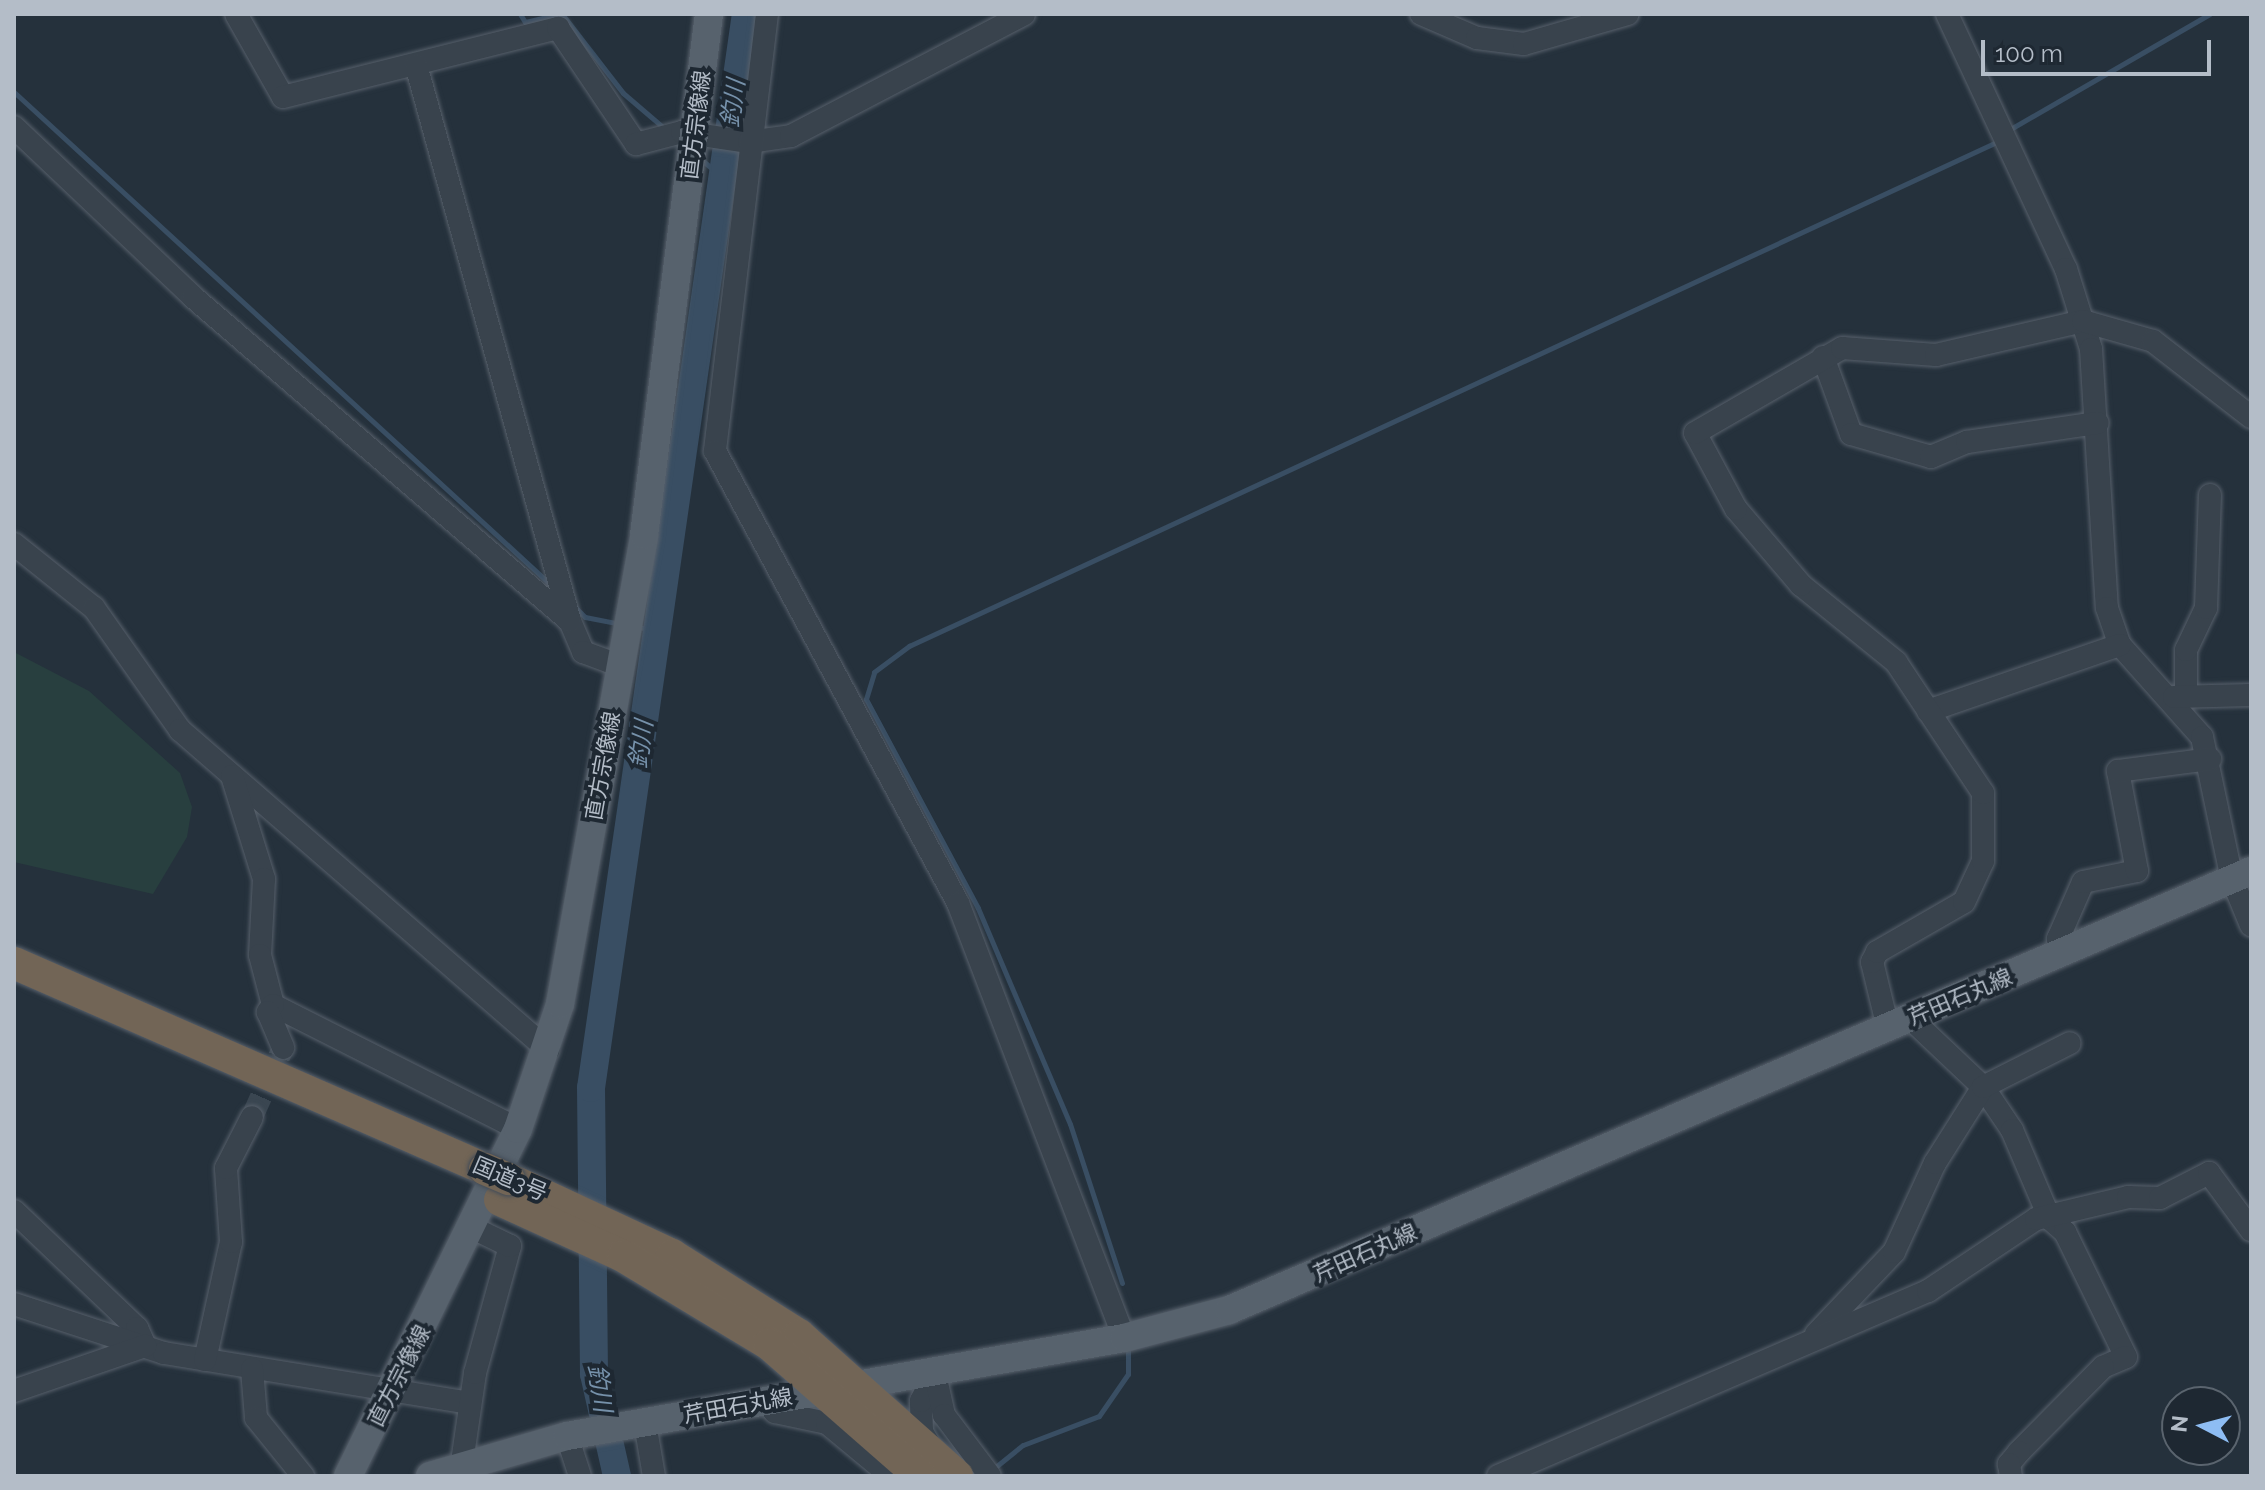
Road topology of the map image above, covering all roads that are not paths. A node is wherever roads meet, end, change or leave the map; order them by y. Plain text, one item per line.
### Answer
1 (236, 14) edge
2 (709, 14) edge
3 (767, 14) edge
4 (1024, 14) edge
5 (1421, 14) edge
6 (1628, 14) edge
7 (1947, 14) edge
8 (416, 65) junction
9 (14, 127) edge
10 (698, 138) junction
11 (751, 142) junction
12 (2083, 321) junction
13 (1823, 357) junction
14 (2251, 417) edge
15 (2098, 423) junction
16 (2210, 495) dead end
17 (14, 544) edge
18 (570, 621) junction
19 (2120, 645) junction
20 (621, 666) junction
21 (2251, 695) edge
22 (2177, 696) junction
23 (1928, 711) junction
24 (2210, 759) junction
25 (232, 776) junction
26 (2241, 875) edge
27 (2251, 925) edge
28 (2062, 953) junction
29 (14, 963) edge
30 (14, 988) edge
31 (273, 1005) junction
32 (1899, 1023) junction
33 (2070, 1043) dead end
34 (283, 1048) dead end
35 (548, 1050) junction
36 (1983, 1087) junction
37 (252, 1117) tunnel mouth
38 (518, 1129) junction
39 (493, 1185) junction
40 (14, 1211) edge
41 (2050, 1219) junction
42 (473, 1228) junction
43 (2251, 1230) edge
44 (14, 1304) edge
45 (1815, 1335) junction
46 (1124, 1338) junction
47 (145, 1346) junction
48 (205, 1360) junction
49 (252, 1369) junction
50 (935, 1374) junction
51 (844, 1388) junction
52 (392, 1390) junction
53 (14, 1391) edge
54 (765, 1401) junction
55 (469, 1403) junction
56 (645, 1423) junction
57 (571, 1435) junction
58 (927, 1464) edge
59 (460, 1470) edge
60 (303, 1476) edge
61 (348, 1476) edge
62 (430, 1476) edge
63 (580, 1476) edge
64 (654, 1476) edge
65 (891, 1476) edge
66 (957, 1476) edge
67 (990, 1476) edge
68 (1498, 1476) edge
69 (2011, 1476) edge

1 - 8 street
2 - 10 main road, 直方宗像線
3 - 11 street
4 - 11 street
5 - 6 street
7 - 12 street
8 - 10 street
8 - 18 street
9 - 18 street
10 - 11 street
10 - 20 main road, 直方宗像線
11 - 46 street
12 - 13 street
12 - 14 street
12 - 15 street
13 - 15 street
13 - 23 street
15 - 19 street
16 - 22 street
17 - 25 street
18 - 20 street
19 - 22 street
19 - 23 street
20 - 35 main road, 直方宗像線
21 - 22 street
22 - 24 street
23 - 32 street
24 - 26 street
24 - 28 street
25 - 31 street
25 - 35 street
26 - 27 street
26 - 28 main road, 芹田石丸線
28 - 32 main road, 芹田石丸線
29 - 39 highway, 国道3号
30 - 39 highway, 国道3号
31 - 34 street
31 - 38 street
32 - 36 street
32 - 46 main road, 芹田石丸線
33 - 36 street
35 - 38 main road, 直方宗像線
36 - 41 street
36 - 45 street
37 - 48 street
38 - 42 main road, 直方宗像線
39 - 51 highway, 国道3号
40 - 47 street
41 - 43 street
41 - 45 street
41 - 69 street
42 - 52 main road, 直方宗像線
42 - 55 street
44 - 47 street
45 - 68 street
46 - 50 main road, 芹田石丸線
47 - 48 street
47 - 53 street
48 - 49 street
49 - 52 street
49 - 60 street
50 - 51 main road, 芹田石丸線
50 - 58 street
50 - 67 street
51 - 54 main road, 芹田石丸線
51 - 58 highway, 国道3号
52 - 55 street
52 - 61 main road, 直方宗像線
54 - 56 main road, 芹田石丸線
54 - 65 street
55 - 59 street
56 - 57 main road, 芹田石丸線
56 - 64 street
57 - 59 main road, 芹田石丸線
57 - 63 street
58 - 66 highway, 国道3号
59 - 62 main road, 芹田石丸線

